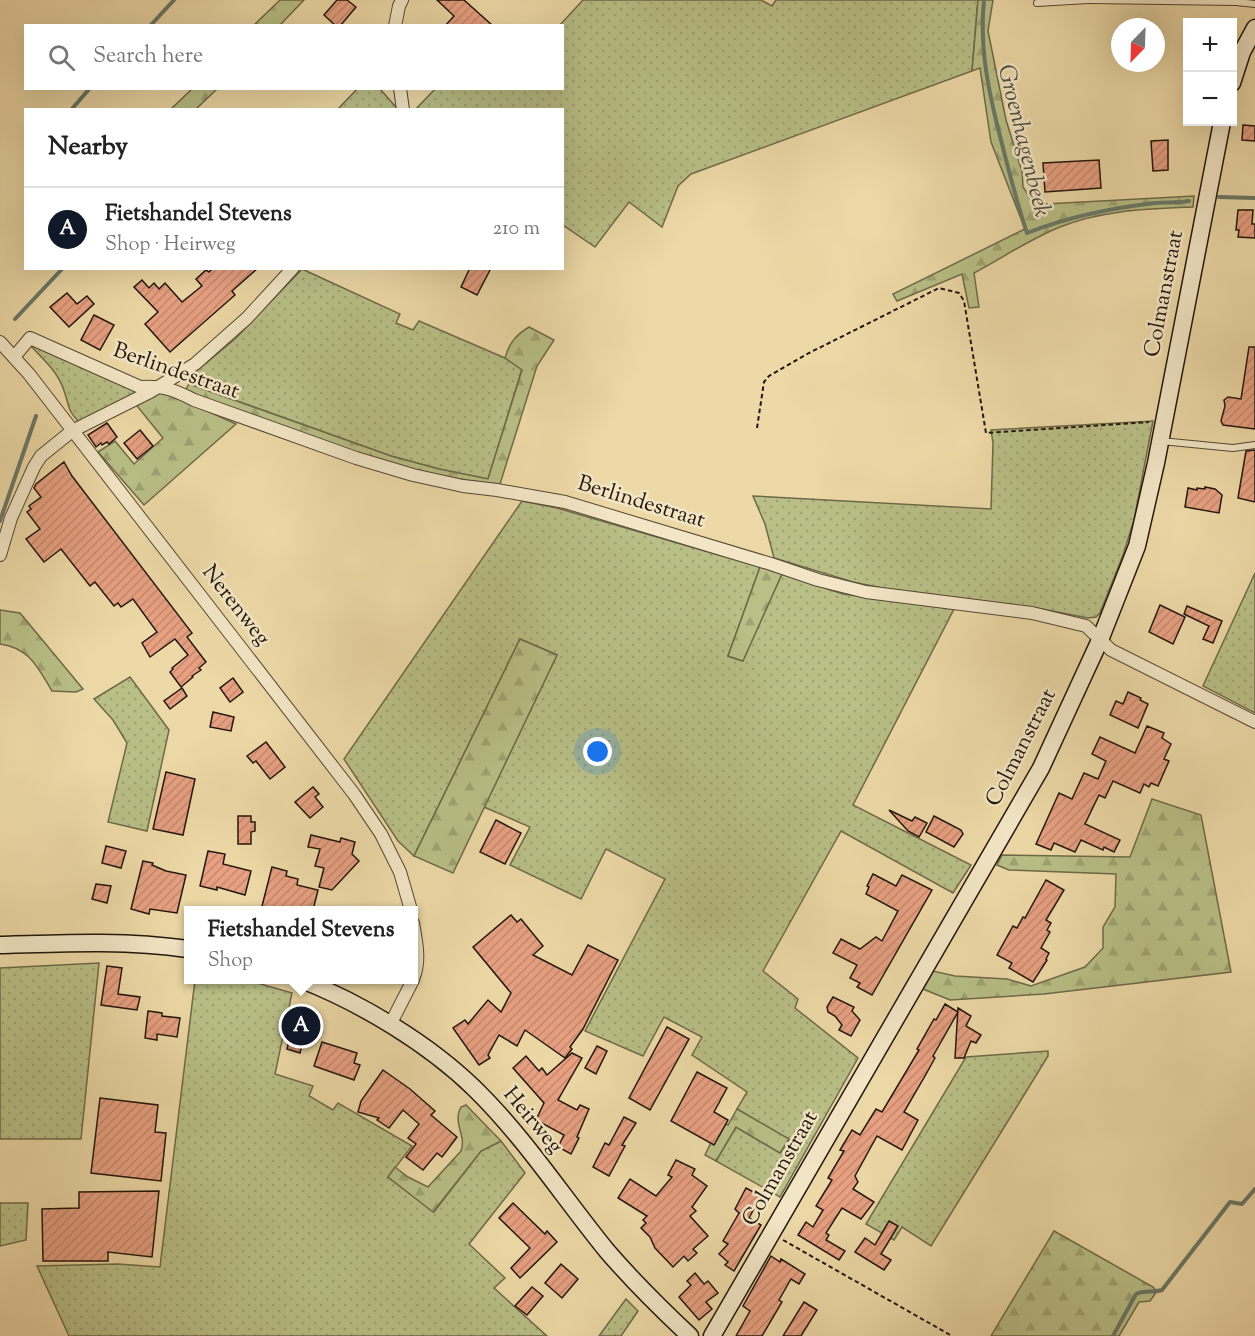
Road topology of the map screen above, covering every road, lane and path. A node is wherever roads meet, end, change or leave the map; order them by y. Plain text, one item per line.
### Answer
1 (402, 0) edge
2 (1089, 0) edge
3 (1037, 3) dead end
4 (1255, 4) edge
5 (395, 24) edge
6 (1255, 28) edge
7 (1236, 72) edge
8 (400, 90) edge
9 (403, 108) edge
10 (1221, 126) edge
11 (291, 270) edge
12 (0, 342) edge
13 (14, 357) junction
14 (160, 387) junction
15 (1163, 424) junction
16 (757, 428) dead end
17 (72, 431) junction
18 (1160, 441) junction
19 (1255, 445) edge
20 (0, 555) edge
21 (1100, 640) junction
22 (1255, 722) edge
23 (410, 906) edge
24 (0, 945) edge
25 (184, 949) edge
26 (311, 984) edge
27 (410, 984) edge
28 (390, 1024) junction
29 (771, 1232) junction
30 (690, 1336) edge
31 (712, 1336) edge
32 (952, 1336) edge

1 - 5 street
2 - 3 lane
2 - 4 lane
6 - 7 main road
8 - 9 street
10 - 15 main road, Colmanstraat
11 - 14 street
12 - 13 street, Nerenweg
13 - 14 street, Berlindestraat
13 - 17 street, Nerenweg
14 - 17 street
14 - 21 street, Berlindestraat
15 - 16 path
15 - 18 main road, Colmanstraat
17 - 20 street
17 - 23 street, Nerenweg
18 - 19 lane
18 - 21 main road, Colmanstraat
21 - 22 street, Berlindestraat
21 - 29 main road, Colmanstraat
24 - 25 main road
26 - 28 main road, Heirweg
27 - 28 street
28 - 30 main road, Heirweg
29 - 31 main road, Colmanstraat
29 - 32 path

